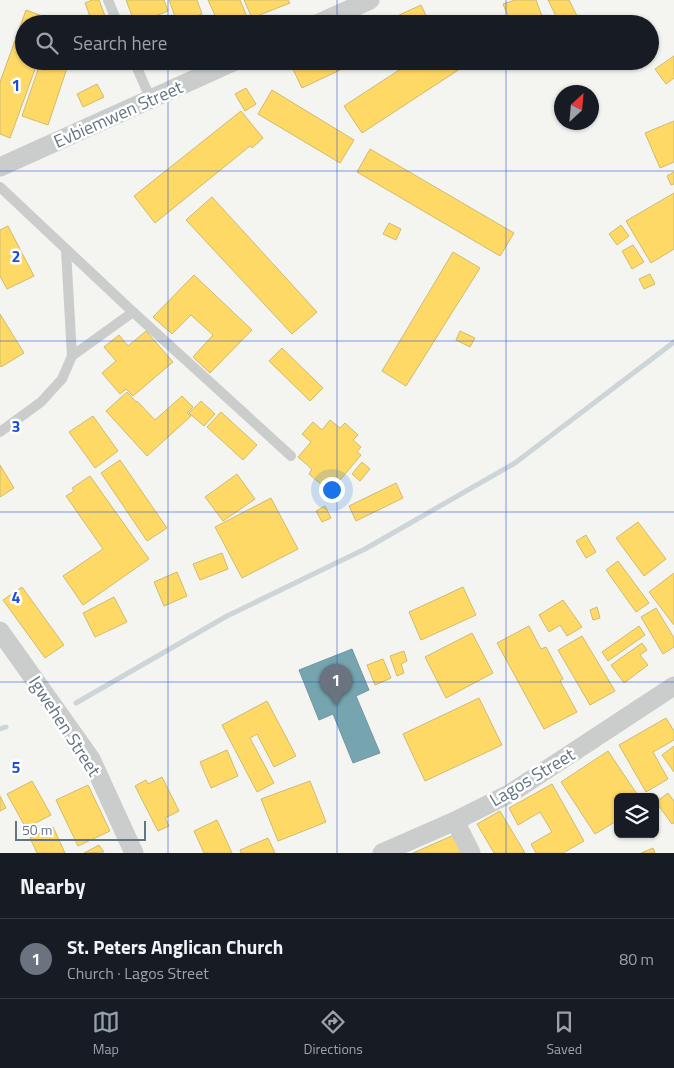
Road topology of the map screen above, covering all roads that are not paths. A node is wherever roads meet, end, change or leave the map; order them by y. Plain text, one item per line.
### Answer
1 (108, 0) edge
2 (368, 0) edge
3 (114, 15) edge
4 (337, 15) edge
5 (138, 70) edge
6 (216, 70) edge
7 (151, 100) junction
8 (0, 168) edge
9 (0, 187) edge
10 (66, 250) junction
11 (133, 312) junction
12 (72, 356) junction
13 (0, 432) edge
14 (291, 456) dead end
15 (0, 631) edge
16 (674, 686) edge
17 (455, 820) junction
18 (134, 853) edge
19 (382, 853) edge
20 (471, 853) edge

1 - 3 lane
2 - 4 street
5 - 7 lane
6 - 7 street, Evbiemwen Street
7 - 8 street, Evbiemwen Street
9 - 10 lane
10 - 11 lane
10 - 12 lane
11 - 12 lane
11 - 14 lane
12 - 13 lane
15 - 18 street, Igwehen Street
16 - 17 street, Lagos Street
17 - 19 street, Lagos Street
17 - 20 street

